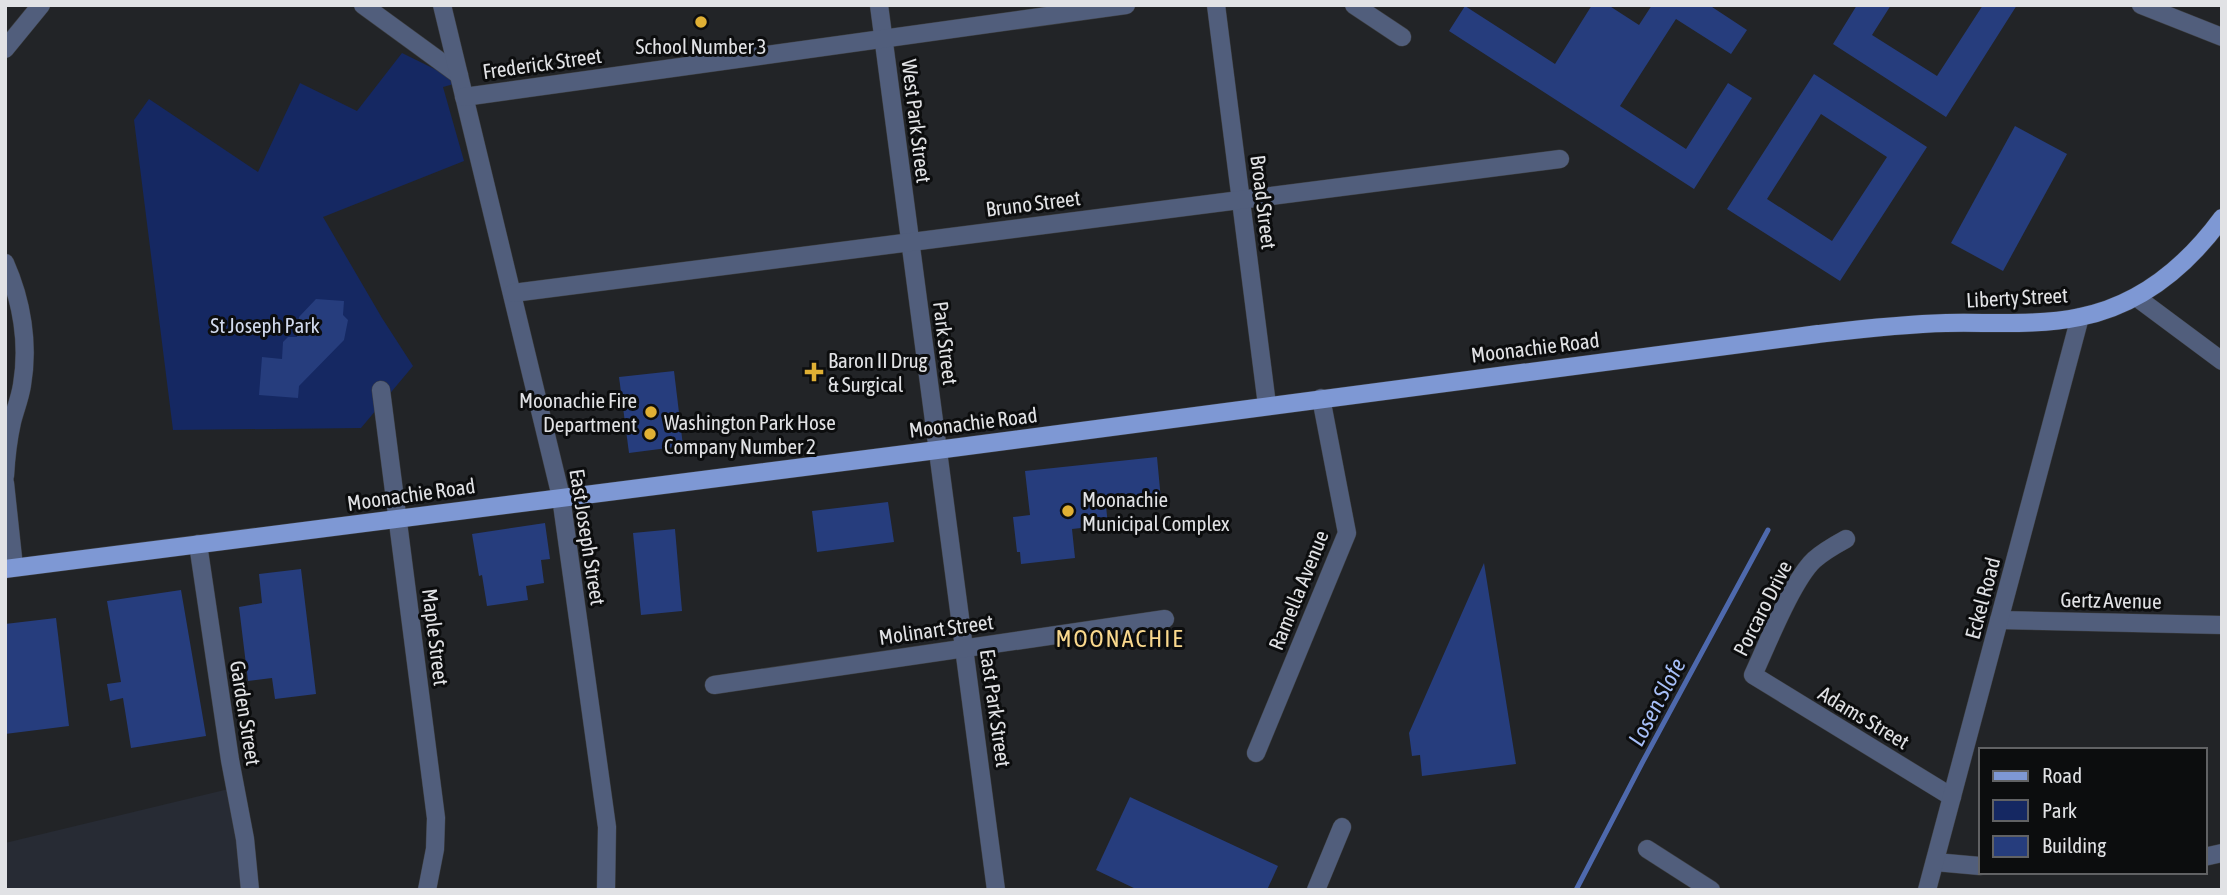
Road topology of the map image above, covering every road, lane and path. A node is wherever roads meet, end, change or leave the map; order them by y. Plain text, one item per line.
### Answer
1 (41, 5) edge
2 (363, 5) edge
3 (442, 5) edge
4 (879, 5) edge
5 (1126, 5) edge
6 (1216, 5) edge
7 (1354, 5) edge
8 (2141, 5) edge
9 (1402, 37) dead end
10 (2222, 37) edge
11 (884, 39) junction
12 (5, 49) edge
13 (459, 75) junction
14 (464, 97) junction
15 (1560, 159) dead end
16 (1241, 200) junction
17 (2222, 218) edge
18 (910, 242) junction
19 (5, 263) edge
20 (513, 293) junction
21 (2136, 297) junction
22 (2080, 317) junction
23 (1947, 323) joint
24 (2222, 361) edge
25 (382, 390) dead end
26 (1321, 398) junction
27 (1267, 405) junction
28 (937, 450) junction
29 (5, 476) edge
30 (5, 483) edge
31 (561, 497) junction
32 (398, 519) junction
33 (1846, 539) dead end
34 (198, 544) junction
35 (10, 568) edge
36 (1165, 619) dead end
37 (1999, 620) junction
38 (2222, 625) edge
39 (965, 648) junction
40 (1753, 675) joint
41 (714, 685) dead end
42 (1256, 753) dead end
43 (1952, 797) junction
44 (1342, 827) dead end
45 (1647, 849) dead end
46 (1935, 862) junction
47 (1979, 866) edge
48 (250, 890) edge
49 (427, 890) edge
50 (607, 890) edge
51 (996, 890) edge
52 (1316, 890) edge
53 (1711, 890) edge
54 (1927, 890) edge

1 - 12 street
2 - 13 street
3 - 13 street, East Joseph Street
4 - 11 street, West Park Street
5 - 11 street, Frederick Street
6 - 16 street, Broad Street
7 - 9 street
8 - 10 street
11 - 14 street, Frederick Street
11 - 18 street, West Park Street
13 - 14 street, East Joseph Street
14 - 20 street, East Joseph Street
15 - 16 street, Bruno Street
16 - 18 street, Bruno Street
16 - 27 street, Broad Street
17 - 21 main road, Liberty Street
18 - 20 street, Bruno Street
18 - 28 street, Park Street
19 - 29 street
20 - 31 street, East Joseph Street
21 - 22 main road, Liberty Street
21 - 24 street
22 - 23 main road, Liberty Street
22 - 37 street, Eckel Road
23 - 26 main road, Moonachie Road
25 - 32 street, Maple Street
26 - 27 main road, Moonachie Road
26 - 42 street, Ramella Avenue
27 - 28 main road, Moonachie Road
28 - 31 main road, Moonachie Road
28 - 39 street, East Park Street
30 - 35 street
31 - 32 main road, Moonachie Road
31 - 50 street, East Joseph Street
32 - 34 main road, Moonachie Road
32 - 49 street, Maple Street
33 - 40 street, Porcaro Drive
34 - 35 main road, Moonachie Road
34 - 48 street, Garden Street
36 - 39 street, Molinart Street
37 - 38 street, Gertz Avenue
37 - 43 street, Eckel Road
39 - 41 street, Molinart Street
39 - 51 street, East Park Street
40 - 43 street, Adams Street
43 - 46 street, Eckel Road
44 - 52 street
45 - 53 street
46 - 47 street
46 - 54 street, Eckel Road

